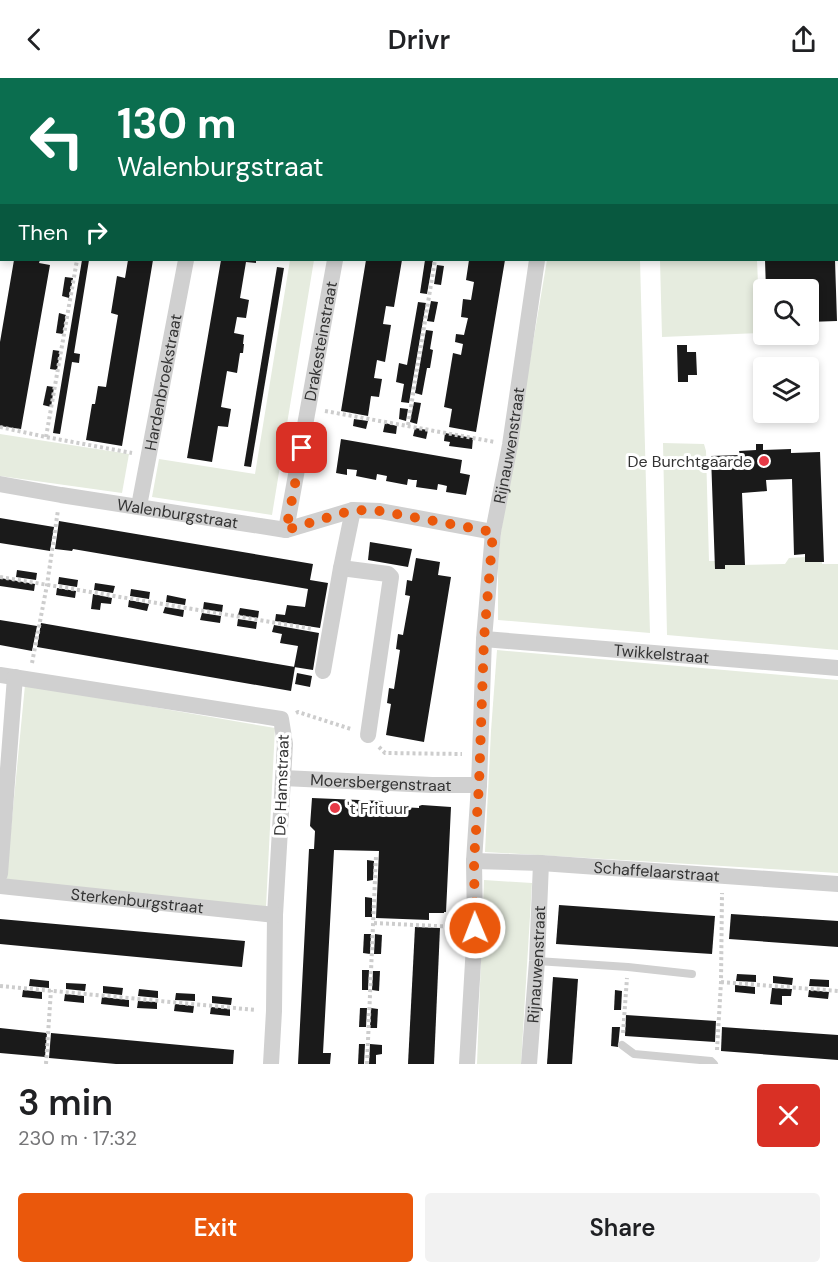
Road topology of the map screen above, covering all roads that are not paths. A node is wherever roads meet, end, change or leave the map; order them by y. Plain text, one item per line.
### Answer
1 (186, 261) edge
2 (335, 261) edge
3 (537, 261) edge
4 (0, 483) edge
5 (139, 506) junction
6 (353, 510) junction
7 (286, 530) junction
8 (493, 532) junction
9 (341, 568) junction
10 (484, 639) junction
11 (838, 668) edge
12 (323, 671) dead end
13 (15, 677) edge
14 (368, 735) dead end
15 (283, 778) junction
16 (479, 785) junction
17 (474, 861) junction
18 (542, 863) junction
19 (0, 874) edge
20 (838, 884) edge
21 (0, 886) edge
22 (275, 915) junction
23 (537, 961) junction
24 (692, 974) dead end
25 (622, 1045) road end
26 (712, 1062) edge
27 (271, 1064) edge
28 (467, 1064) edge
29 (529, 1064) edge

1 - 5 street, Hardenbroekstraat
2 - 7 street, Drakesteinstraat
3 - 8 street, Rijnauwenstraat
4 - 5 street, Walenburgstraat
5 - 7 street, Walenburgstraat
6 - 7 street, Walenburgstraat
6 - 8 street, Walenburgstraat
6 - 9 street
8 - 10 street, Rijnauwenstraat
9 - 12 street
9 - 14 street
10 - 11 street, Twikkelstraat
10 - 16 street, Rijnauwenstraat
13 - 15 street, De Hamstraat
13 - 19 street
15 - 16 street, Moersbergenstraat
15 - 22 street, De Hamstraat
16 - 17 street, Rijnauwenstraat
17 - 18 street, Schaffelaarstraat
17 - 28 street, Rijnauwenstraat
18 - 20 street, Schaffelaarstraat
18 - 23 street, Rijnauwenstraat
21 - 22 street, Sterkenburgstraat
22 - 27 street, De Hamstraat
23 - 24 lane
23 - 29 street, Rijnauwenstraat
25 - 26 lane

